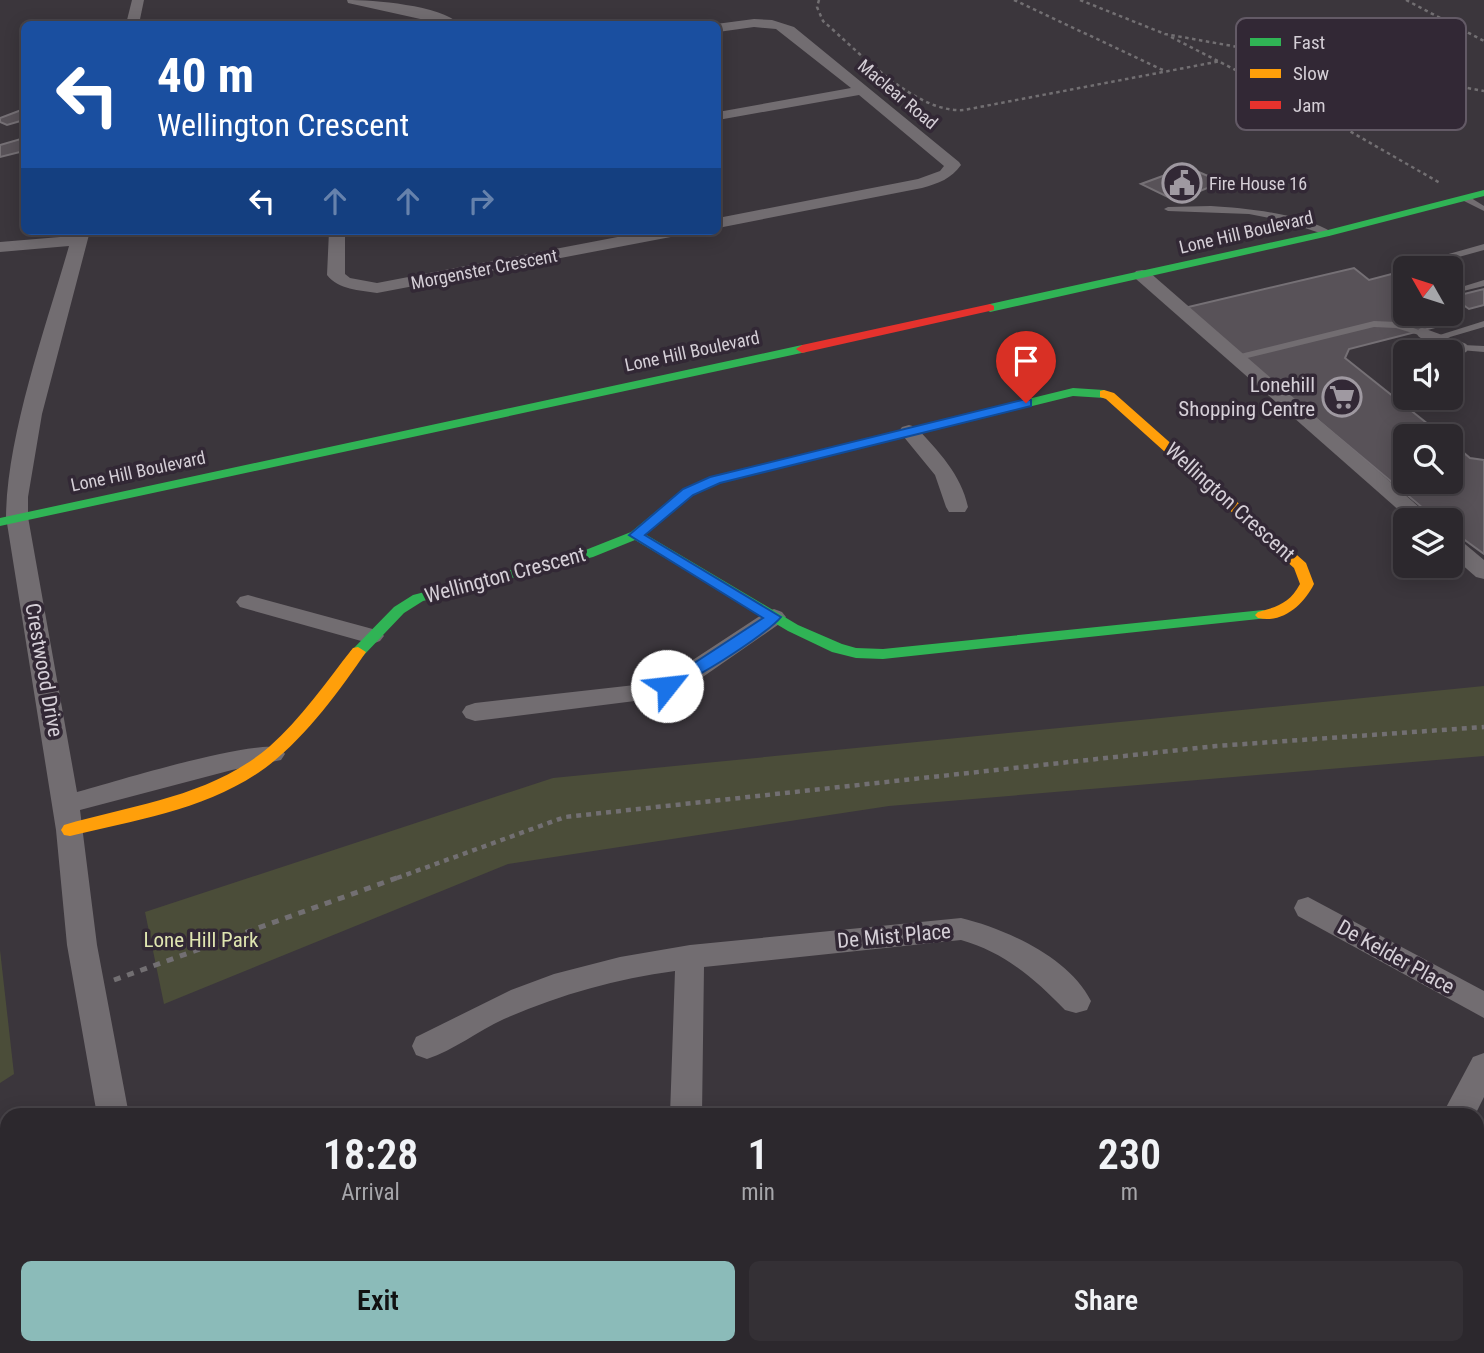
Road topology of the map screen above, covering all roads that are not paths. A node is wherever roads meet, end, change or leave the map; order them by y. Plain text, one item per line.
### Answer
1 (138, 0) edge
2 (353, 0) edge
3 (133, 21) edge
4 (447, 21) edge
5 (721, 28) edge
6 (865, 90) junction
7 (721, 115) edge
8 (1480, 199) edge
9 (1168, 209) dead end
10 (1392, 218) junction
11 (1416, 218) junction
12 (1484, 221) edge
13 (721, 222) edge
14 (1329, 233) junction
15 (81, 235) edge
16 (337, 235) edge
17 (655, 235) edge
18 (0, 247) edge
19 (1484, 247) edge
20 (1452, 256) edge
21 (1142, 275) junction
22 (1484, 283) edge
23 (1463, 288) edge
24 (1484, 324) edge
25 (1430, 340) edge
26 (1484, 349) edge
27 (1235, 358) junction
28 (909, 431) junction
29 (957, 507) dead end
30 (1409, 508) edge
31 (9, 519) edge
32 (636, 535) junction
33 (1463, 554) edge
34 (1484, 572) edge
35 (248, 602) dead end
36 (774, 617) junction
37 (372, 636) junction
38 (475, 712) dead end
39 (273, 754) joint
40 (68, 817) junction
41 (1308, 908) dead end
42 (690, 957) junction
43 (1076, 1001) dead end
44 (1484, 1006) edge
45 (428, 1045) dead end
46 (1484, 1066) edge
47 (112, 1108) edge
48 (686, 1108) edge
49 (1462, 1108) edge

1 - 3 street
2 - 4 street
5 - 6 street, Maclear Road
6 - 7 street
6 - 13 street, Maclear Road
8 - 10 street, Lone Hill Boulevard
8 - 11 street, Lone Hill Boulevard
9 - 14 lane
10 - 11 street, Lone Hill Boulevard
10 - 14 street, Lone Hill Boulevard
11 - 12 street
14 - 21 street, Lone Hill Boulevard
15 - 18 street
15 - 31 street, Crestwood Drive
16 - 17 street, Morgenster Crescent
19 - 20 lane
21 - 27 street
21 - 31 street, Lone Hill Boulevard
22 - 23 lane
24 - 25 lane
26 - 27 lane, bridge
27 - 30 street
28 - 29 street
28 - 32 street, Wellington Crescent
28 - 36 street, Wellington Crescent
31 - 40 street, Crestwood Drive
32 - 36 street, Wellington Crescent
32 - 37 street, Wellington Crescent
33 - 34 street
35 - 37 street
36 - 38 street
37 - 39 street, Wellington Crescent
39 - 40 street, Wellington Crescent
40 - 47 street, Crestwood Drive
41 - 44 street, De Kelder Place
42 - 43 street, De Mist Place
42 - 45 street, De Mist Place
42 - 48 street
46 - 49 street

